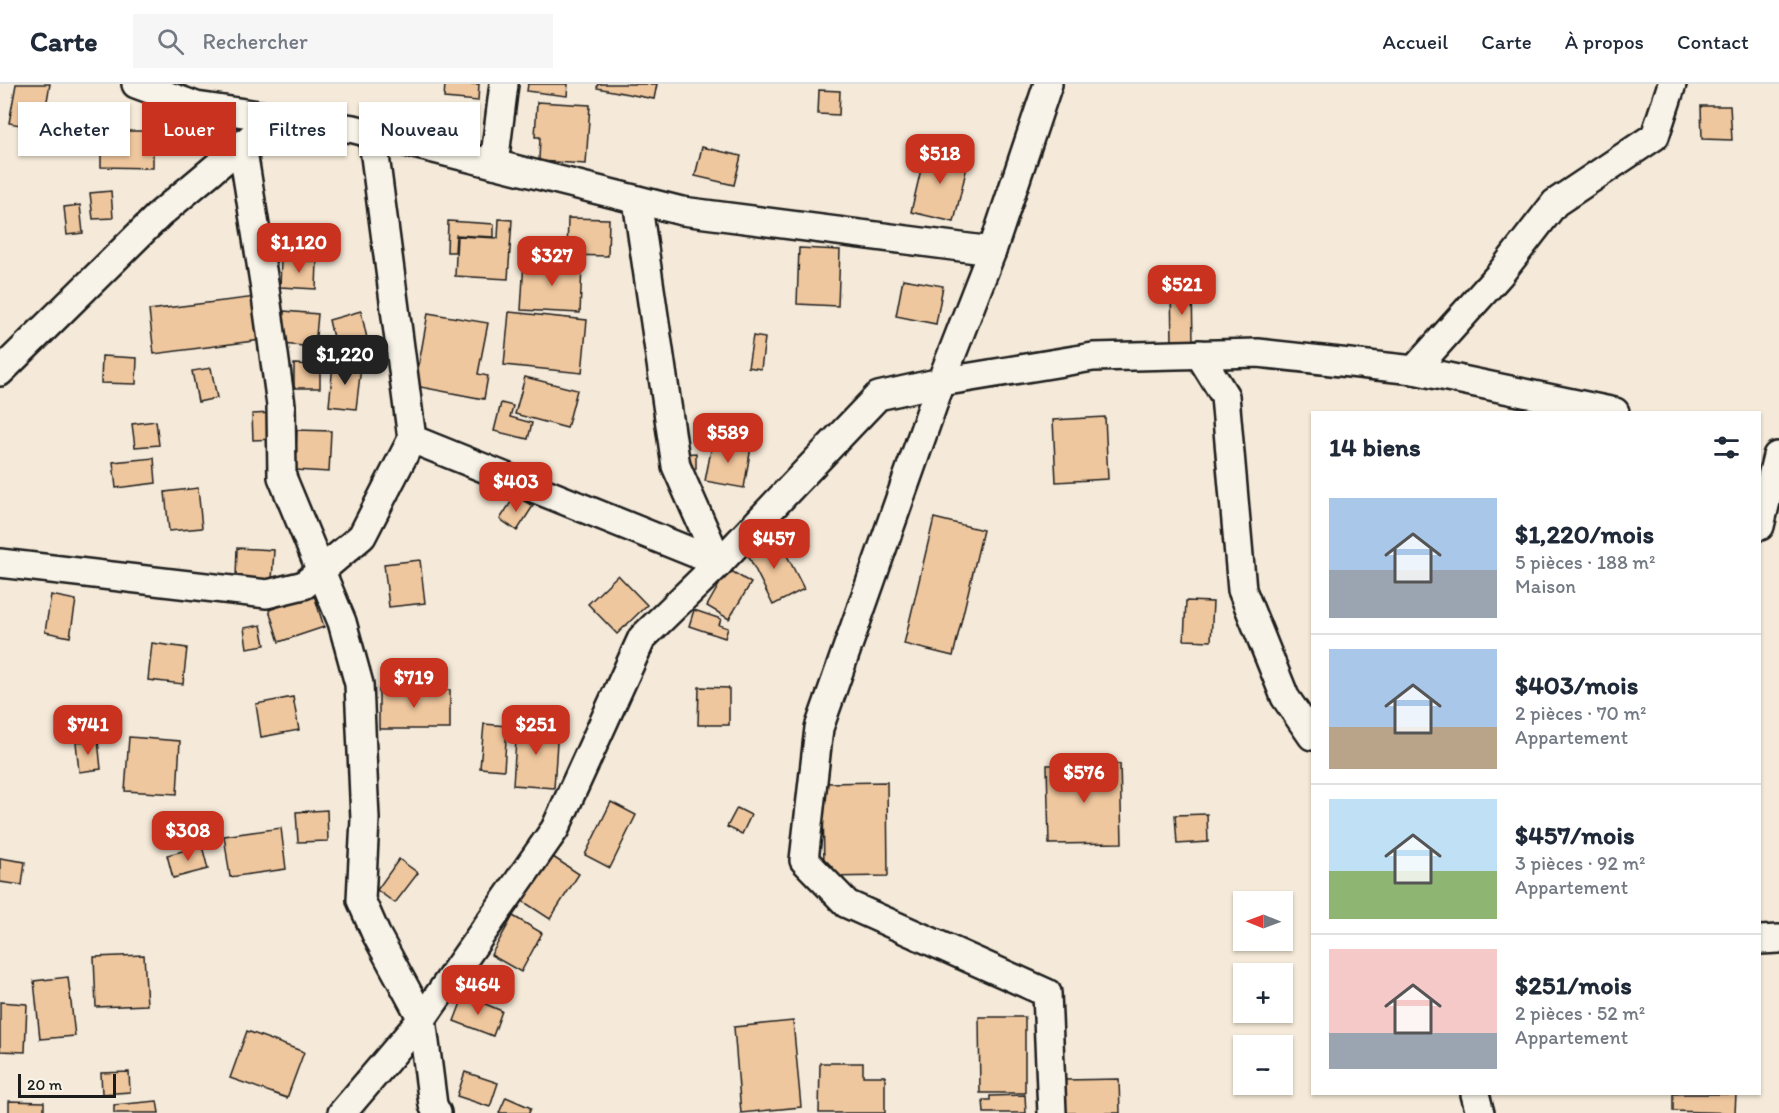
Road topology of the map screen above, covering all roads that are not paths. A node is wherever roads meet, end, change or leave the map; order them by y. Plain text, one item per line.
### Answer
1 (136, 84) edge
2 (504, 84) edge
3 (1048, 84) edge
4 (1672, 84) edge
5 (248, 113) edge
6 (248, 140) edge
7 (242, 145) junction
8 (375, 156) edge
9 (463, 156) edge
10 (494, 164) junction
11 (637, 200) junction
12 (992, 251) junction
13 (1199, 354) junction
14 (1414, 370) junction
15 (0, 372) edge
16 (941, 382) junction
17 (1610, 411) edge
18 (412, 439) junction
19 (1772, 455) edge
20 (1761, 520) edge
21 (0, 563) edge
22 (719, 563) junction
23 (320, 571) junction
24 (1311, 735) edge
25 (1779, 939) edge
26 (1761, 940) edge
27 (422, 1019) junction
28 (1475, 1095) edge
29 (342, 1113) edge
30 (436, 1113) edge
31 (1052, 1113) edge
32 (1480, 1113) edge

1 - 5 street
2 - 10 street
3 - 12 street
4 - 14 street
6 - 7 street
7 - 15 street
7 - 23 street
8 - 18 street
9 - 10 street
10 - 11 street
11 - 12 street
11 - 22 street
12 - 16 street
13 - 14 street
13 - 16 street
13 - 24 street
14 - 17 street
16 - 22 street
16 - 31 street
18 - 22 street
18 - 23 street
19 - 20 street
21 - 23 street
22 - 27 street
23 - 27 street
25 - 26 street
27 - 29 street
27 - 30 street
28 - 32 street

